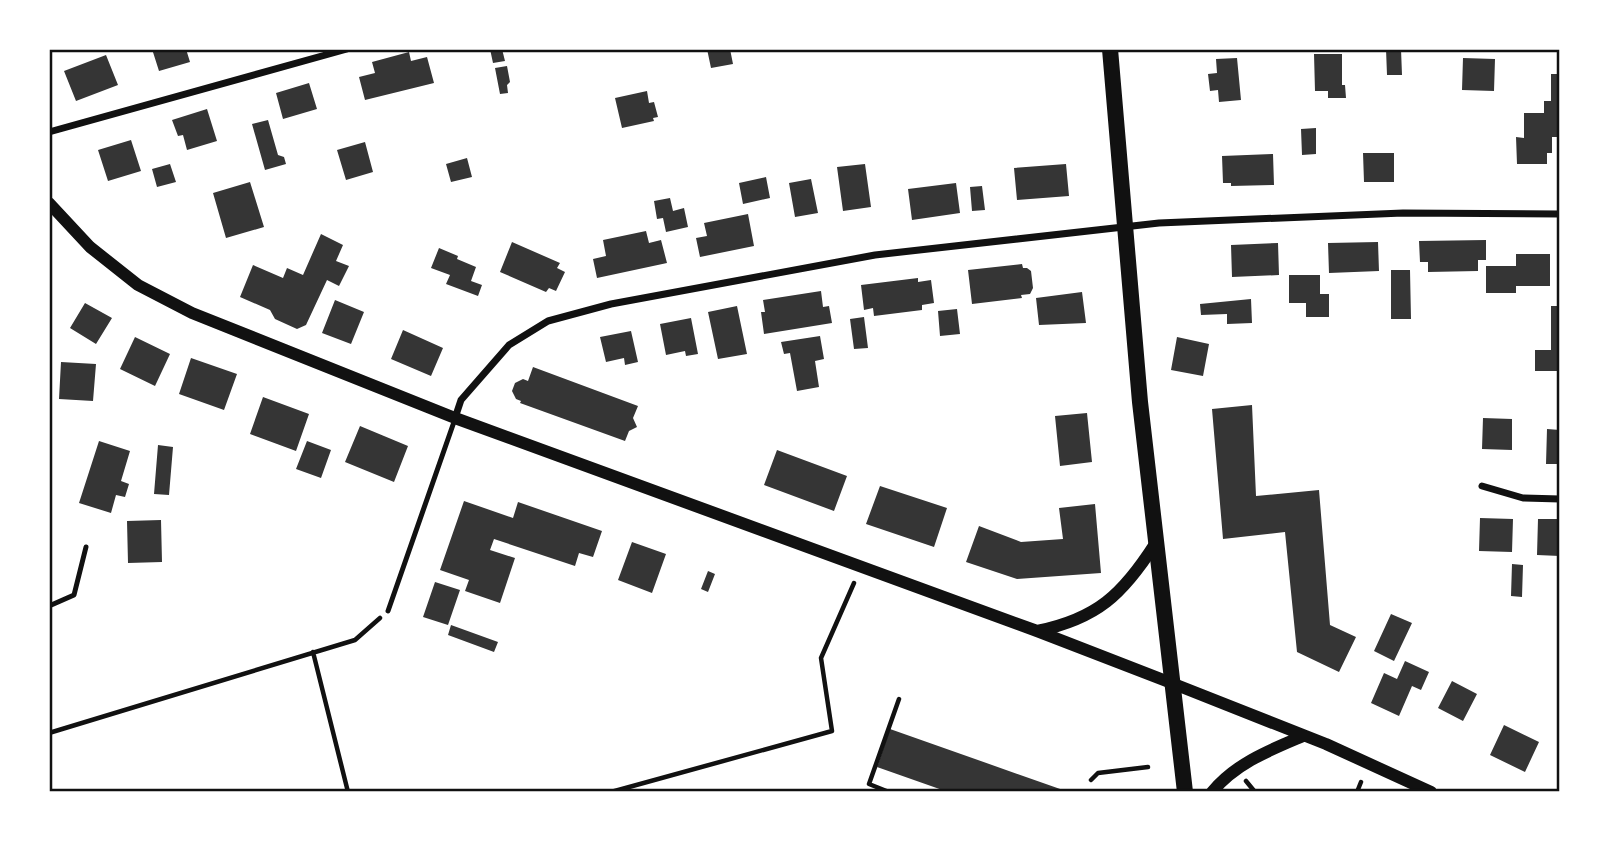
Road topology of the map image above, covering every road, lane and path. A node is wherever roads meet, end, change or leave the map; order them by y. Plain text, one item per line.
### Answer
1 (347, 49) edge
2 (1110, 49) edge
3 (49, 132) edge
4 (49, 204) edge
5 (1560, 214) edge
6 (1126, 226) junction
7 (455, 418) junction
8 (1482, 486) dead end
9 (1560, 499) edge
10 (1155, 544) junction
11 (86, 547) dead end
12 (854, 583) dead end
13 (49, 606) edge
14 (388, 611) joint
15 (1037, 631) junction
16 (313, 652) junction
17 (1174, 684) junction
18 (899, 699) dead end
19 (49, 733) edge
20 (1303, 736) junction
21 (1148, 767) dead end
22 (1091, 780) dead end
23 (1361, 782) dead end
24 (348, 792) edge
25 (611, 792) edge
26 (890, 792) edge
27 (1185, 792) edge
28 (1212, 792) edge
29 (1357, 792) edge
30 (1431, 792) edge

1 - 3 street
2 - 6 main road
4 - 7 street
5 - 6 street
6 - 7 street
6 - 10 main road
7 - 14 lane
7 - 15 street
8 - 9 street
10 - 15 street
10 - 17 main road
11 - 13 lane
12 - 25 path
14 - 16 path
15 - 17 street
16 - 19 path
16 - 24 path
17 - 20 street
17 - 27 main road
18 - 26 path
20 - 28 street
20 - 30 street
21 - 22 path
23 - 29 path

